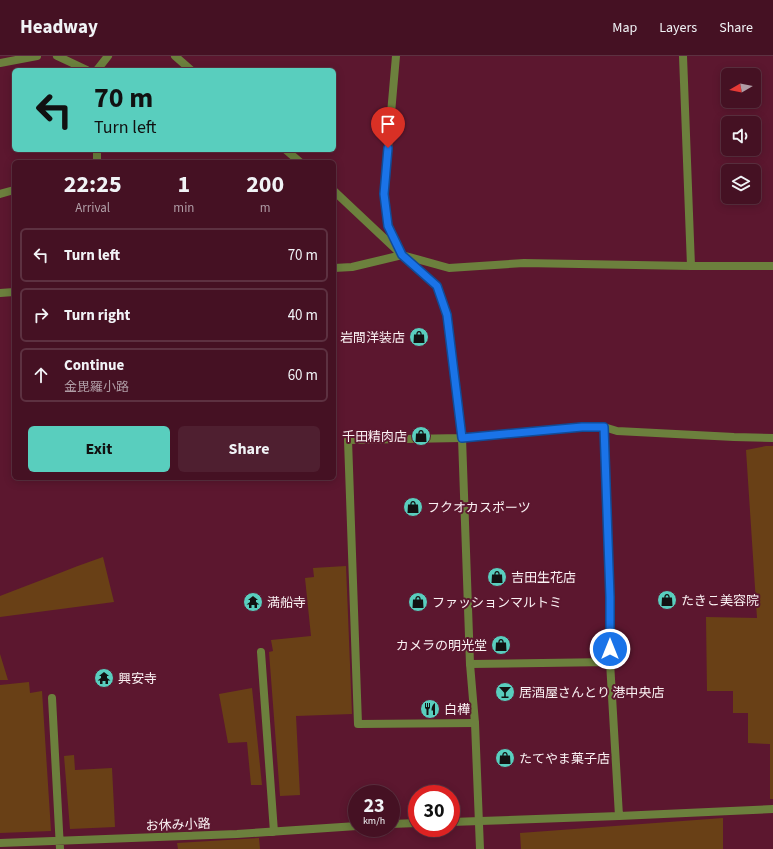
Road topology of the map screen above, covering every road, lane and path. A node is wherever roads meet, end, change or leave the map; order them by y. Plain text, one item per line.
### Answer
1 (37, 56) edge
2 (57, 56) edge
3 (108, 56) edge
4 (175, 56) edge
5 (396, 56) edge
6 (683, 56) edge
7 (0, 63) edge
8 (83, 68) edge
9 (99, 68) edge
10 (190, 68) edge
11 (288, 152) edge
12 (298, 160) edge
13 (12, 191) edge
14 (336, 193) edge
15 (0, 194) edge
16 (402, 255) junction
17 (691, 266) junction
18 (773, 266) edge
19 (336, 268) edge
20 (12, 292) edge
21 (0, 293) edge
22 (604, 427) junction
23 (462, 438) junction
24 (773, 438) edge
25 (261, 652) dead end
26 (610, 662) junction
27 (470, 664) junction
28 (52, 698) dead end
29 (475, 723) junction
30 (773, 809) edge
31 (619, 816) junction
32 (479, 821) junction
33 (460, 822) edge
34 (348, 827) edge
35 (274, 832) junction
36 (0, 843) edge
37 (59, 845) edge
38 (480, 849) edge

1 - 7 street
2 - 8 street
3 - 9 street
4 - 10 street
5 - 16 street
6 - 17 street
11 - 12 street
13 - 15 street
14 - 16 street
16 - 17 street
16 - 19 street
16 - 23 street
17 - 18 street
20 - 21 street
22 - 23 street
22 - 24 street
22 - 26 street
23 - 27 street
23 - 29 street
25 - 35 street
26 - 27 street
26 - 31 street
27 - 29 street
28 - 37 street
29 - 32 street
30 - 31 street
31 - 32 street
32 - 33 street
32 - 38 street
34 - 35 street, お休み小路
35 - 37 street, お休み小路
36 - 37 street, お休み小路

